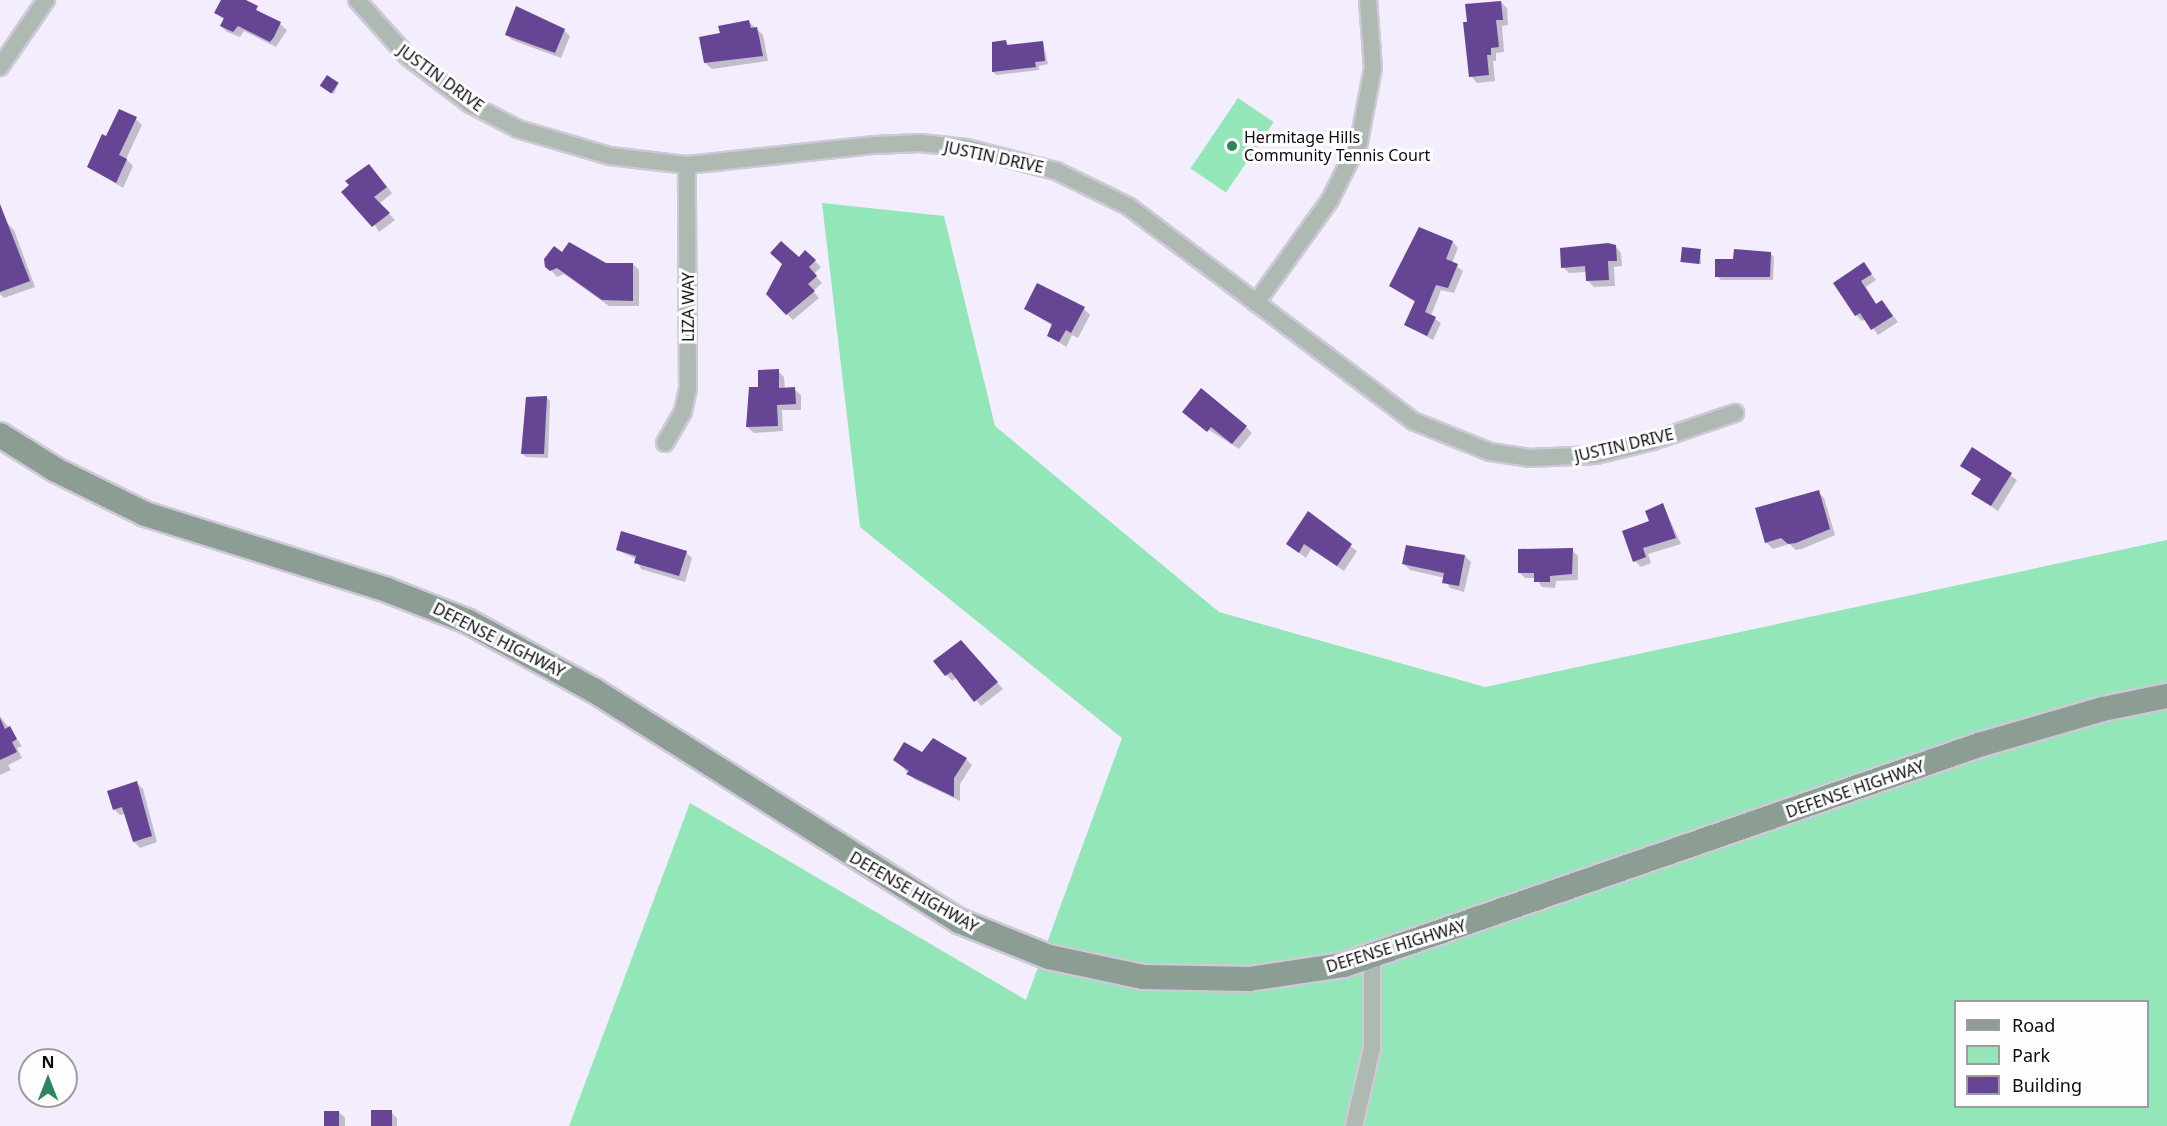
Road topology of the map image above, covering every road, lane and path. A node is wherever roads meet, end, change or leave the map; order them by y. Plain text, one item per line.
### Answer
1 (46, 0) edge
2 (357, 0) edge
3 (1368, 0) edge
4 (0, 67) edge
5 (687, 165) junction
6 (1256, 303) junction
7 (1735, 413) dead end
8 (0, 435) edge
9 (665, 443) dead end
10 (2167, 696) edge
11 (1372, 957) junction
12 (1354, 1126) edge

1 - 4 street
2 - 5 street, JUSTIN DRIVE
3 - 6 street
5 - 6 street, JUSTIN DRIVE
5 - 9 street, LIZA WAY
6 - 7 street, JUSTIN DRIVE
8 - 11 main road, DEFENSE HIGHWAY
10 - 11 main road, DEFENSE HIGHWAY
11 - 12 street

